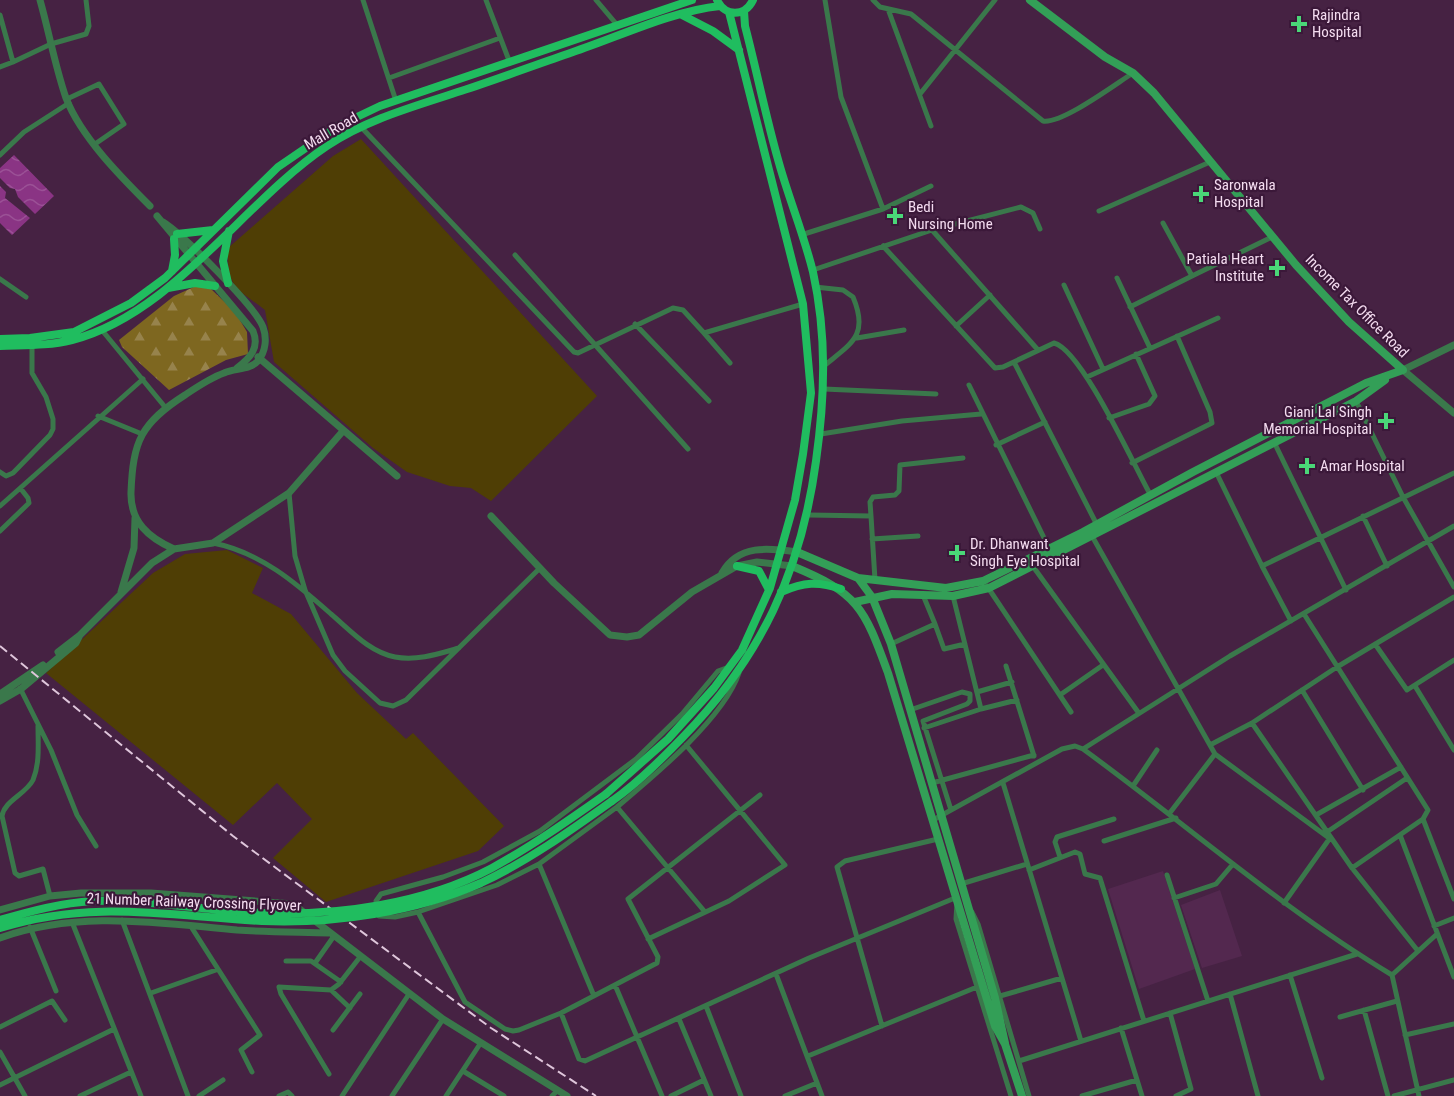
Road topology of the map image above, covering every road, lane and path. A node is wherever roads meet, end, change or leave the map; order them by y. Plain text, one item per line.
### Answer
1 (40, 0) edge
2 (86, 0) edge
3 (363, 0) edge
4 (486, 0) edge
5 (596, 0) edge
6 (692, 0) edge
7 (753, 0) edge
8 (825, 0) edge
9 (873, 0) edge
10 (995, 0) edge
11 (1030, 0) edge
12 (718, 3) edge
13 (888, 9) junction
14 (744, 11) junction
15 (729, 12) junction
16 (0, 15) edge
17 (681, 15) junction
18 (618, 26) junction
19 (500, 38) junction
20 (51, 44) junction
21 (739, 50) junction
22 (955, 51) junction
23 (13, 62) junction
24 (510, 63) junction
25 (0, 67) edge
26 (1133, 74) junction
27 (389, 78) junction
28 (920, 94) junction
29 (68, 101) junction
30 (396, 101) junction
31 (931, 126) dead end
32 (361, 127) junction
33 (95, 144) junction
34 (0, 155) edge
35 (1210, 162) junction
36 (931, 186) dead end
37 (150, 206) dead end
38 (883, 209) junction
39 (1099, 211) dead end
40 (157, 216) dead end
41 (1163, 223) dead end
42 (214, 230) junction
43 (932, 230) junction
44 (1040, 230) dead end
45 (230, 231) junction
46 (801, 235) junction
47 (176, 236) junction
48 (1272, 237) junction
49 (883, 246) junction
50 (191, 253) junction
51 (515, 255) dead end
52 (198, 260) junction
53 (813, 270) junction
54 (172, 272) junction
55 (1192, 276) junction
56 (1117, 278) dead end
57 (0, 279) edge
58 (228, 283) junction
59 (1064, 285) dead end
60 (215, 286) junction
61 (815, 287) junction
62 (163, 290) junction
63 (990, 295) junction
64 (26, 297) dead end
65 (803, 304) junction
66 (1131, 306) junction
67 (1218, 318) dead end
68 (635, 324) junction
69 (956, 326) junction
70 (101, 329) junction
71 (904, 330) dead end
72 (704, 333) junction
73 (1177, 336) junction
74 (857, 338) junction
75 (0, 339) edge
76 (593, 344) junction
77 (32, 345) junction
78 (1454, 345) edge
79 (0, 347) edge
80 (1150, 348) junction
81 (1038, 350) junction
82 (253, 353) junction
83 (1136, 354) junction
84 (260, 359) junction
85 (1014, 362) junction
86 (730, 363) dead end
87 (825, 365) junction
88 (237, 368) junction
89 (1103, 369) junction
90 (1403, 370) junction
91 (1087, 377) junction
92 (1388, 377) junction
93 (143, 379) junction
94 (969, 385) dead end
95 (824, 389) junction
96 (936, 394) dead end
97 (1356, 400) junction
98 (709, 401) dead end
99 (165, 407) junction
100 (1454, 413) edge
101 (981, 414) junction
102 (98, 416) junction
103 (1109, 418) junction
104 (1045, 422) junction
105 (343, 431) junction
106 (142, 434) junction
107 (821, 434) junction
108 (1275, 442) junction
109 (996, 445) junction
110 (688, 449) dead end
111 (963, 458) dead end
112 (1132, 463) junction
113 (0, 472) edge
114 (1216, 472) junction
115 (1454, 473) edge
116 (397, 476) dead end
117 (21, 489) junction
118 (289, 493) junction
119 (1151, 496) junction
120 (1403, 497) junction
121 (0, 506) edge
122 (808, 515) junction
123 (491, 516) dead end
124 (871, 516) junction
125 (1363, 516) junction
126 (135, 517) junction
127 (1118, 518) junction
128 (1097, 525) junction
129 (1454, 526) edge
130 (0, 531) edge
131 (918, 536) dead end
132 (1092, 536) junction
133 (1320, 537) junction
134 (872, 539) junction
135 (213, 543) junction
136 (1427, 543) junction
137 (1049, 548) junction
138 (174, 549) junction
139 (781, 550) junction
140 (797, 552) junction
141 (776, 564) junction
142 (737, 566) junction
143 (792, 566) junction
144 (1032, 566) junction
145 (1262, 566) junction
146 (1387, 566) junction
147 (540, 568) junction
148 (722, 573) junction
149 (858, 578) junction
150 (1452, 578) edge
151 (875, 580) junction
152 (983, 580) junction
153 (1454, 587) edge
154 (989, 588) junction
155 (841, 589) junction
156 (305, 590) junction
157 (769, 590) junction
158 (1346, 590) junction
159 (782, 592) junction
160 (120, 594) junction
161 (923, 595) junction
162 (953, 596) junction
163 (872, 597) junction
164 (1454, 597) edge
165 (855, 602) junction
166 (1304, 614) junction
167 (1291, 621) junction
168 (934, 624) junction
169 (891, 644) junction
170 (965, 644) junction
171 (1375, 644) junction
172 (461, 648) junction
173 (1454, 660) edge
174 (1103, 665) junction
175 (1006, 666) dead end
176 (730, 667) junction
177 (1337, 667) junction
178 (739, 673) junction
179 (1012, 682) junction
180 (20, 686) junction
181 (1415, 686) junction
182 (1178, 688) junction
183 (1302, 690) junction
184 (977, 692) junction
185 (0, 694) edge
186 (1060, 695) junction
187 (1017, 700) junction
188 (0, 701) edge
189 (910, 710) junction
190 (981, 710) junction
191 (1071, 712) dead end
192 (1138, 712) junction
193 (1252, 723) junction
194 (38, 726) junction
195 (920, 729) junction
196 (686, 745) junction
197 (1210, 745) junction
198 (1083, 749) junction
199 (1158, 750) dead end
200 (1454, 750) edge
201 (1215, 754) junction
202 (1034, 755) junction
203 (1037, 764) junction
204 (1401, 767) junction
205 (1407, 778) junction
206 (942, 781) junction
207 (932, 783) junction
208 (1003, 783) junction
209 (1133, 786) junction
210 (1363, 790) junction
211 (760, 795) dead end
212 (612, 800) junction
213 (741, 810) junction
214 (951, 810) junction
215 (1169, 814) junction
216 (941, 815) junction
217 (1316, 815) junction
218 (1114, 819) dead end
219 (1176, 819) junction
220 (1423, 819) junction
221 (933, 820) junction
222 (1327, 832) junction
223 (1400, 835) junction
224 (938, 839) junction
225 (1332, 840) junction
226 (1104, 841) dead end
227 (96, 846) dead end
228 (1060, 858) junction
229 (539, 864) junction
230 (1233, 864) junction
231 (1028, 867) junction
232 (670, 868) junction
233 (1352, 868) junction
234 (1167, 875) dead end
235 (443, 877) junction
236 (961, 884) junction
237 (50, 896) junction
238 (1174, 898) junction
239 (1454, 899) edge
240 (453, 901) junction
241 (956, 901) junction
242 (1284, 903) junction
243 (969, 908) junction
244 (0, 910) edge
245 (418, 912) junction
246 (705, 912) junction
247 (1454, 918) edge
248 (0, 920) edge
249 (122, 920) junction
250 (72, 921) junction
251 (189, 924) junction
252 (1434, 926) junction
253 (30, 927) junction
254 (0, 928) edge
255 (1437, 934) junction
256 (332, 935) junction
257 (0, 938) edge
258 (648, 939) junction
259 (858, 939) junction
260 (1418, 951) junction
261 (1357, 954) junction
262 (360, 957) junction
263 (286, 961) dead end
264 (315, 963) junction
265 (216, 970) junction
266 (776, 974) junction
267 (1290, 975) junction
268 (1392, 975) junction
269 (1454, 977) edge
270 (1062, 978) junction
271 (341, 982) junction
272 (615, 985) junction
273 (977, 987) junction
274 (331, 990) junction
275 (56, 991) dead end
276 (151, 993) junction
277 (360, 994) dead end
278 (409, 994) junction
279 (1230, 994) junction
280 (594, 996) junction
281 (1000, 996) junction
282 (1208, 1001) junction
283 (1397, 1001) junction
284 (706, 1006) junction
285 (350, 1008) junction
286 (1364, 1010) junction
287 (561, 1013) junction
288 (1170, 1013) junction
289 (1340, 1017) dead end
290 (679, 1018) junction
291 (65, 1020) dead end
292 (443, 1020) junction
293 (1144, 1021) junction
294 (1454, 1024) edge
295 (882, 1026) junction
296 (0, 1027) edge
297 (1121, 1028) junction
298 (114, 1029) junction
299 (333, 1030) dead end
300 (1405, 1035) junction
301 (637, 1037) junction
302 (1081, 1041) junction
303 (480, 1044) junction
304 (1005, 1044) junction
305 (0, 1052) edge
306 (808, 1056) junction
307 (1019, 1061) junction
308 (463, 1071) junction
309 (131, 1072) junction
310 (252, 1072) dead end
311 (330, 1074) dead end
312 (15, 1078) junction
313 (1322, 1078) dead end
314 (223, 1080) dead end
315 (704, 1080) junction
316 (1137, 1080) junction
317 (1454, 1080) edge
318 (818, 1083) junction
319 (0, 1085) edge
320 (1418, 1089) junction
321 (555, 1093) edge
322 (25, 1096) edge
323 (82, 1096) edge
324 (141, 1096) edge
325 (188, 1096) edge
326 (199, 1096) edge
327 (279, 1096) edge
328 (292, 1096) edge
329 (342, 1096) edge
330 (392, 1096) edge
331 (446, 1096) edge
332 (504, 1096) edge
333 (567, 1096) edge
334 (663, 1096) edge
335 (671, 1096) edge
336 (711, 1096) edge
337 (741, 1096) edge
338 (785, 1096) edge
339 (822, 1096) edge
340 (1011, 1096) edge
341 (1022, 1096) edge
342 (1029, 1096) edge
343 (1082, 1096) edge
344 (1142, 1096) edge
345 (1176, 1096) edge
346 (1258, 1096) edge
347 (1388, 1096) edge
348 (1394, 1096) edge
349 (1419, 1096) edge

1 - 20 street
2 - 20 street
3 - 27 street
4 - 19 street
5 - 18 street
6 - 18 main road, Mall Road
7 - 14 main road
8 - 38 street
9 - 13 street
10 - 22 street
11 - 26 main road, Income Tax Office Road
12 - 15 main road
12 - 17 main road, Mall Road
13 - 22 street
13 - 28 street
14 - 15 main road
14 - 46 main road, 21 Number Railway Crossing Flyover
15 - 21 main road, 21 Number Railway Crossing Flyover
16 - 23 street
17 - 21 main road
17 - 32 main road, Mall Road
18 - 24 main road, Mall Road
19 - 24 street
19 - 27 street
20 - 23 street
20 - 29 street
21 - 65 main road, 21 Number Railway Crossing Flyover
22 - 26 street
22 - 28 street
23 - 25 street
24 - 30 main road, Mall Road
26 - 35 main road, Income Tax Office Road
27 - 30 street
28 - 31 street
29 - 33 street
29 - 33 street
29 - 34 street
30 - 42 main road, Mall Road
32 - 45 main road, Mall Road
32 - 76 street
33 - 37 street
35 - 39 street
35 - 48 main road, Income Tax Office Road
36 - 38 street
38 - 46 street
40 - 47 street
41 - 55 street
42 - 47 main road
42 - 50 main road, Mall Road
43 - 44 street
43 - 49 street
43 - 63 street
45 - 52 main road, Mall Road
45 - 58 main road
46 - 53 main road, 21 Number Railway Crossing Flyover
47 - 50 street
47 - 54 main road
48 - 55 street
48 - 90 main road, Income Tax Office Road
49 - 53 street
49 - 69 street
50 - 52 street
50 - 54 main road, Mall Road
51 - 76 street
52 - 58 street
52 - 60 street
52 - 62 main road, Mall Road
53 - 61 main road, 21 Number Railway Crossing Flyover
54 - 75 main road, Mall Road
55 - 66 street
56 - 66 street
57 - 64 street
58 - 84 street
59 - 89 street
60 - 62 main road
60 - 82 street
61 - 74 street
61 - 87 main road, 21 Number Railway Crossing Flyover
62 - 70 main road, Mall Road
63 - 69 street
63 - 81 street
65 - 72 street
65 - 139 main road, 21 Number Railway Crossing Flyover
66 - 80 street
67 - 73 street
68 - 72 street
68 - 76 street
68 - 98 street
69 - 85 street
70 - 77 main road, Mall Road
70 - 93 street
71 - 74 street
72 - 86 street
73 - 80 street
73 - 112 street
74 - 87 street
76 - 110 street
77 - 79 main road, Mall Road
77 - 113 street
78 - 90 street
80 - 83 street
81 - 85 street
81 - 91 street
82 - 84 street
82 - 88 street
83 - 89 street
83 - 103 street
84 - 88 street
84 - 105 street
85 - 104 street
87 - 95 main road, 21 Number Railway Crossing Flyover
88 - 99 street
89 - 91 street
90 - 92 main road, Income Tax Office Road
90 - 100 street
91 - 103 street
92 - 97 main road
92 - 119 main road, Income Tax Office Road
93 - 99 street
93 - 102 street
94 - 101 street
95 - 96 street
95 - 107 main road, 21 Number Railway Crossing Flyover
97 - 108 main road
97 - 120 street
99 - 106 street
101 - 107 street
101 - 109 street
102 - 106 street
102 - 117 street
103 - 112 street
104 - 109 street
104 - 128 street
105 - 116 street
105 - 118 street
106 - 126 street
107 - 122 main road, 21 Number Railway Crossing Flyover
108 - 114 main road
108 - 133 street
109 - 137 street
111 - 124 street
112 - 119 street
114 - 127 main road
114 - 145 street
115 - 120 street
117 - 121 street
117 - 130 street
118 - 135 street
118 - 156 street
119 - 127 main road, Income Tax Office Road
120 - 125 street
120 - 136 street
122 - 124 street
122 - 140 main road, 21 Number Railway Crossing Flyover
123 - 147 street
124 - 134 street
125 - 133 street
125 - 146 street
126 - 138 street
126 - 160 street
127 - 128 main road, Income Tax Office Road
127 - 132 main road
128 - 137 main road, Income Tax Office Road
129 - 136 street
131 - 134 street
132 - 144 main road
132 - 182 street
133 - 145 street
133 - 158 street
134 - 151 street
135 - 138 street
135 - 156 street
136 - 146 street
136 - 150 street
137 - 152 main road, Income Tax Office Road
138 - 160 street
139 - 140 street
139 - 141 main road, 21 Number Railway Crossing Flyover
139 - 148 street
140 - 143 main road, 21 Number Railway Crossing Flyover
140 - 149 main road
141 - 142 street
141 - 143 street
141 - 157 main road, 21 Number Railway Crossing Flyover
142 - 148 street
142 - 157 main road
143 - 155 main road
143 - 159 main road, 21 Number Railway Crossing Flyover
144 - 154 main road
144 - 174 street
145 - 167 street
146 - 158 street
147 - 148 street
147 - 172 street
149 - 151 main road, Income Tax Office Road
149 - 163 main road
150 - 153 street
151 - 152 main road, Income Tax Office Road
152 - 154 street
154 - 162 main road
154 - 186 street
155 - 159 main road
155 - 165 main road
156 - 172 street
156 - 172 street
157 - 176 main road, 21 Number Railway Crossing Flyover
158 - 166 street
159 - 178 main road, 21 Number Railway Crossing Flyover
160 - 180 street
161 - 162 main road
161 - 163 main road
161 - 168 street
162 - 170 street
163 - 165 main road
163 - 169 main road
164 - 171 street
165 - 221 main road
166 - 167 street
166 - 177 street
167 - 182 street
168 - 169 street
168 - 170 street
169 - 189 main road
170 - 184 street
171 - 177 street
171 - 181 street
173 - 181 street
174 - 186 street
174 - 192 street
175 - 179 street
176 - 212 main road, 21 Number Railway Crossing Flyover
176 - 235 street
177 - 183 street
177 - 204 street
178 - 196 street
178 - 212 main road, 21 Number Railway Crossing Flyover
179 - 184 street
179 - 187 street
180 - 185 street
180 - 188 street
180 - 194 street
181 - 200 street
182 - 192 street
182 - 197 street
183 - 193 street
183 - 210 street
184 - 190 street
186 - 191 street
187 - 190 street
187 - 202 street
189 - 195 main road
189 - 195 street
190 - 195 street
192 - 198 street
193 - 197 street
193 - 217 street
194 - 227 street
194 - 237 street
195 - 206 street
195 - 207 main road
196 - 212 street
196 - 213 street
197 - 201 street
198 - 203 street
198 - 209 street
199 - 209 street
201 - 215 street
201 - 225 street
202 - 203 street
202 - 206 street
203 - 208 street
204 - 205 street
204 - 210 street
205 - 220 street
205 - 222 street
206 - 207 street
206 - 214 street
207 - 216 main road
208 - 214 street
208 - 231 street
209 - 215 street
210 - 217 street
211 - 213 street
212 - 229 street
212 - 232 street
212 - 248 main road, 21 Number Railway Crossing Flyover, bridge
212 - 254 main road, 21 Number Railway Crossing Flyover, bridge
213 - 232 street
213 - 246 street
214 - 216 street
215 - 219 street
216 - 221 street
216 - 236 main road
217 - 222 street
218 - 228 street
219 - 226 street
219 - 230 street
220 - 223 street
220 - 239 street
221 - 224 main road
222 - 225 street
223 - 233 street
223 - 252 street
224 - 241 main road
224 - 259 street
225 - 233 street
225 - 242 street
228 - 231 street
228 - 293 street
229 - 240 street
229 - 280 street
230 - 238 street
230 - 242 street
231 - 236 street
231 - 270 street
232 - 246 street
232 - 258 street
233 - 260 street
234 - 238 street
235 - 240 street
235 - 245 street
236 - 243 main road
237 - 244 street
237 - 256 street
238 - 282 street
240 - 245 street
241 - 259 street
241 - 273 street
241 - 304 main road
242 - 261 street
243 - 281 street
243 - 304 main road
245 - 287 street
246 - 258 street
247 - 252 street
249 - 250 street
249 - 251 street
249 - 276 street
250 - 253 street
250 - 298 street
251 - 256 street
251 - 265 street
252 - 255 street
253 - 257 street
253 - 275 street
255 - 260 street
255 - 269 street
256 - 262 street
256 - 264 street
258 - 272 street
259 - 266 street
259 - 295 street
260 - 268 street
261 - 267 street
261 - 268 street
262 - 271 street
262 - 278 street
263 - 264 street
264 - 271 street
265 - 276 street
265 - 310 street
266 - 284 street
266 - 306 street
267 - 279 street
267 - 313 street
268 - 283 street
270 - 281 street
270 - 302 street
271 - 274 street
272 - 280 street
272 - 301 street
273 - 295 street
273 - 340 street
274 - 285 street
274 - 311 street
276 - 325 street
277 - 285 street
278 - 292 street
278 - 329 street
279 - 282 street
279 - 346 street
280 - 287 street
281 - 307 street
282 - 288 street
283 - 286 street
283 - 300 street
284 - 290 street
284 - 337 street
285 - 299 street
286 - 289 street
286 - 347 street
287 - 301 street
288 - 293 street
288 - 345 street
290 - 301 street
290 - 315 street
291 - 296 street
292 - 303 street
292 - 330 street
293 - 297 street
294 - 300 street
295 - 306 street
297 - 302 street
297 - 316 street
298 - 309 street
298 - 312 street
300 - 320 street
301 - 334 street
302 - 307 street
303 - 308 street
303 - 321 street
304 - 341 main road
305 - 312 street
306 - 318 street
307 - 342 street
308 - 331 street
308 - 332 street
309 - 323 street
309 - 324 street
312 - 319 street
312 - 322 street
314 - 326 street
315 - 335 street
315 - 336 street
316 - 343 street
316 - 344 street
317 - 320 street
318 - 338 street
318 - 339 street
320 - 348 street
320 - 349 street
321 - 333 street
327 - 328 street

